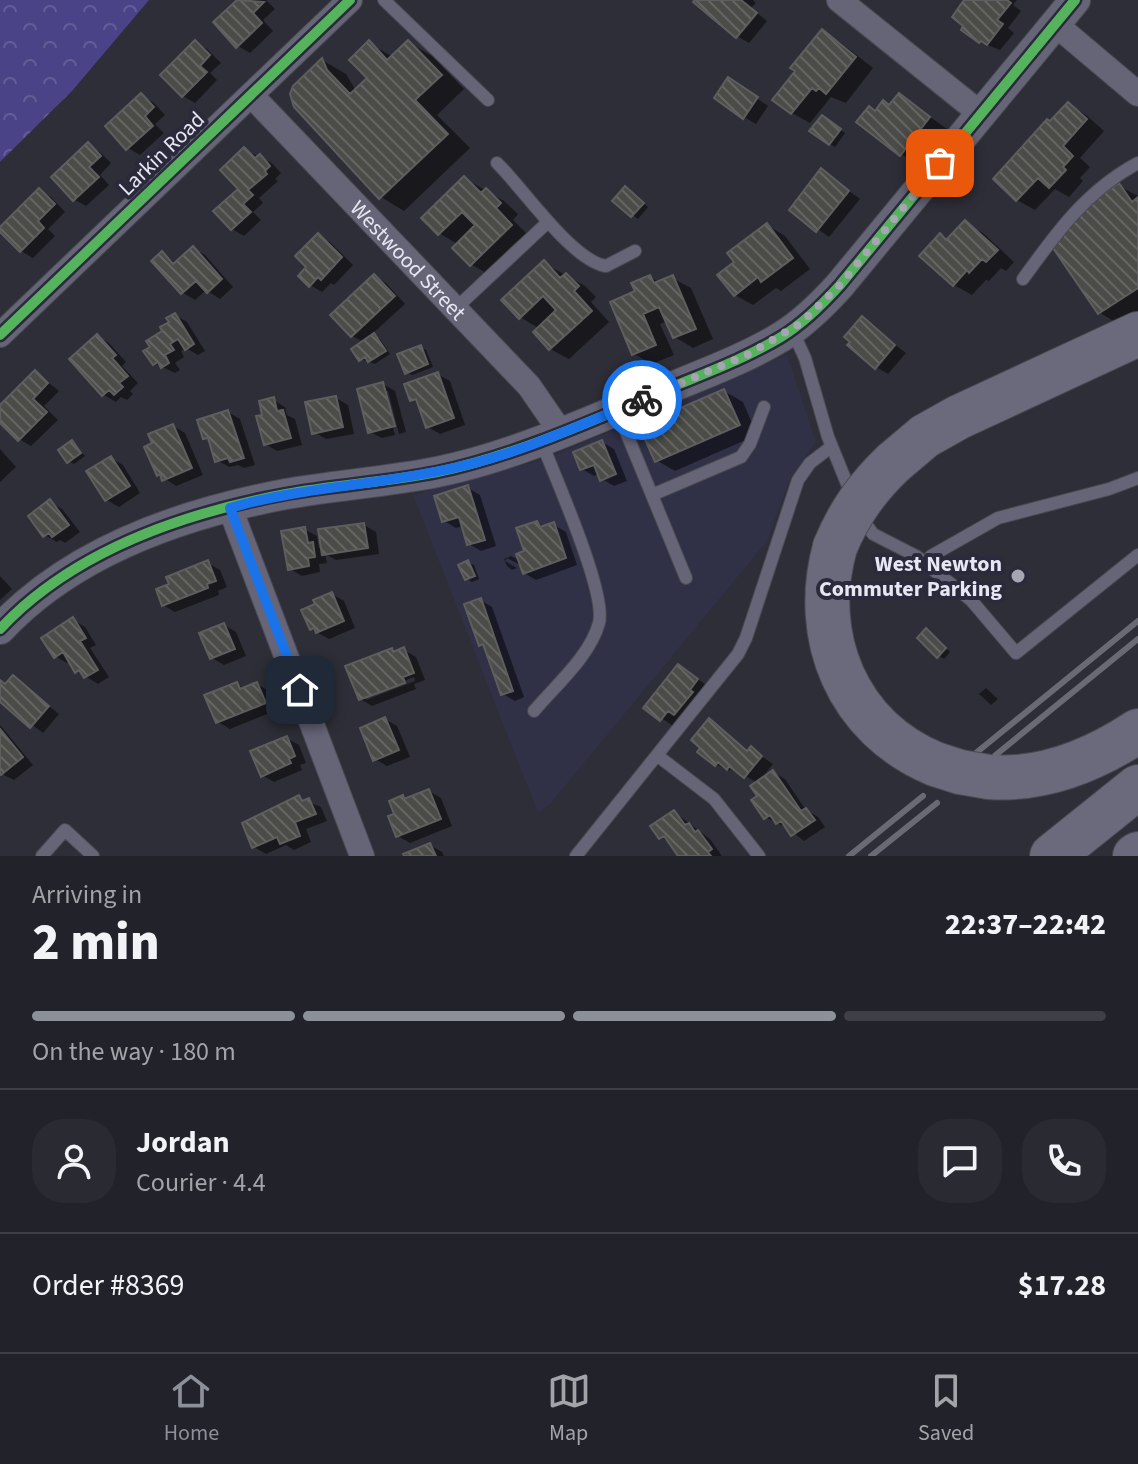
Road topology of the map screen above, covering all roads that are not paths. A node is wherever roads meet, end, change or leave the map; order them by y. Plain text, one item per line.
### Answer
1 (350, 0) edge
2 (384, 0) edge
3 (839, 0) edge
4 (1075, 0) edge
5 (1055, 24) junction
6 (1138, 94) edge
7 (251, 95) junction
8 (488, 100) dead end
9 (981, 114) junction
10 (497, 163) dead end
11 (1138, 163) edge
12 (548, 222) junction
13 (635, 251) dead end
14 (1023, 279) dead end
15 (455, 309) junction
16 (792, 330) junction
17 (1138, 334) edge
18 (0, 335) edge
19 (764, 407) dead end
20 (617, 410) junction
21 (550, 435) junction
22 (831, 447) junction
23 (1138, 478) edge
24 (652, 495) junction
25 (230, 508) junction
26 (1138, 555) edge
27 (925, 563) junction
28 (686, 578) dead end
29 (0, 629) edge
30 (534, 711) dead end
31 (1138, 731) edge
32 (658, 756) junction
33 (1138, 787) edge
34 (42, 856) edge
35 (93, 856) edge
36 (362, 856) edge
37 (576, 856) edge
38 (759, 856) edge
39 (1052, 856) edge

1 - 7 street, Larkin Road
2 - 8 lane
3 - 9 street
4 - 5 street
5 - 6 street
5 - 9 street
7 - 15 street, Westwood Street
7 - 18 street, Larkin Road
9 - 16 street
10 - 12 lane
11 - 14 lane
12 - 13 lane
12 - 15 lane
15 - 21 street, Westwood Street
16 - 20 street
16 - 22 lane
17 - 31 highway, bridge
19 - 24 lane
20 - 21 street
20 - 24 lane
21 - 25 street
21 - 30 lane
22 - 27 lane
22 - 32 lane
23 - 27 lane
24 - 28 lane
25 - 29 street
25 - 36 street
26 - 27 lane
32 - 37 lane
32 - 38 lane
33 - 39 highway
34 - 35 lane

